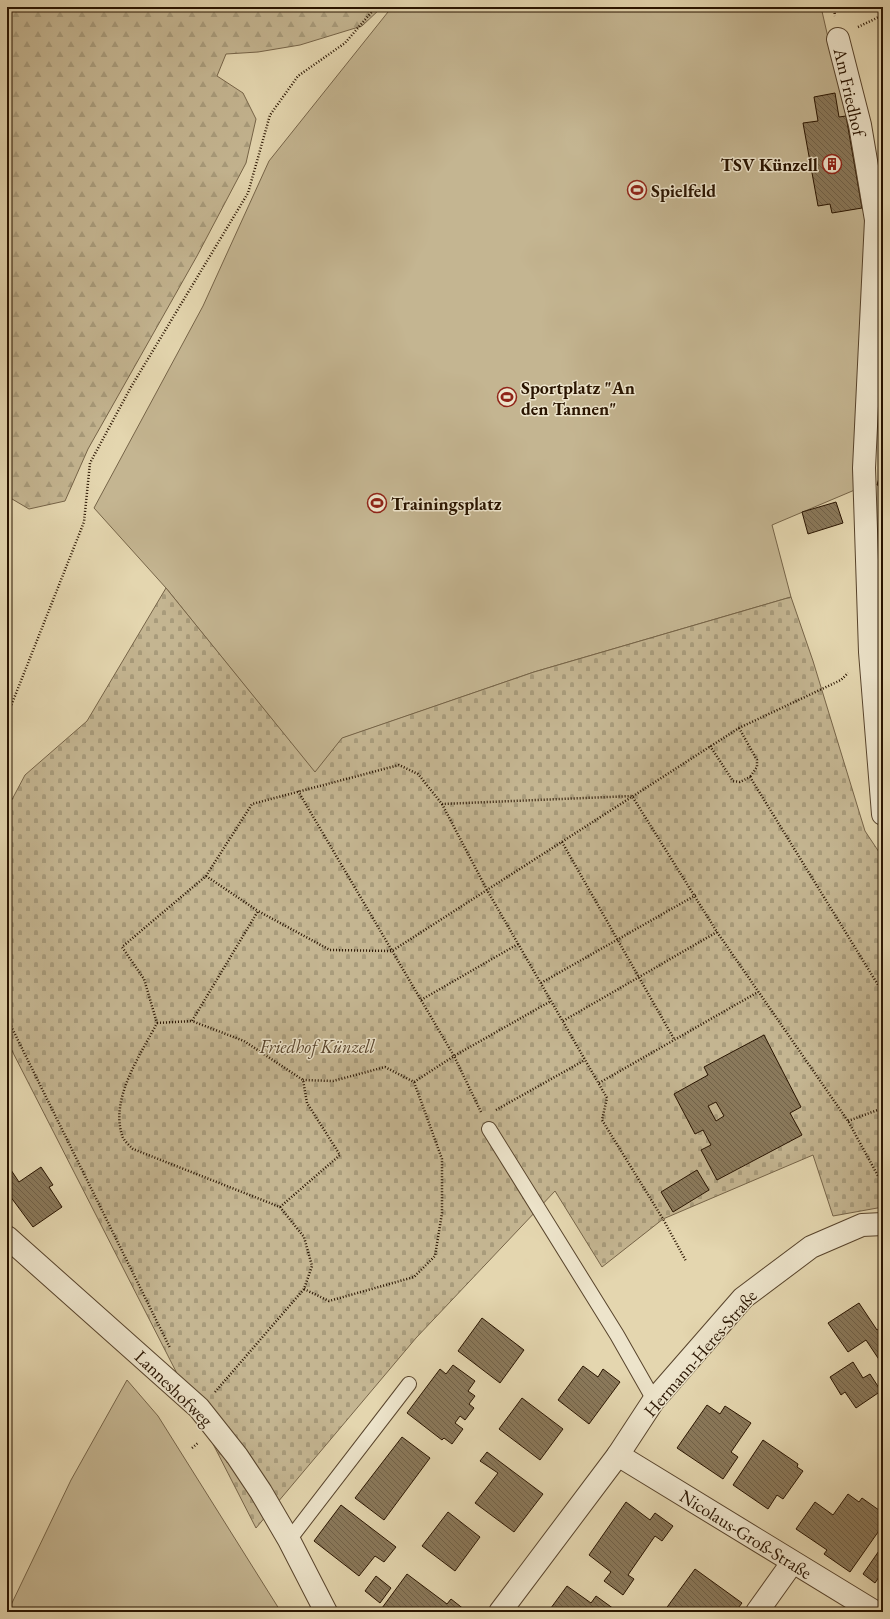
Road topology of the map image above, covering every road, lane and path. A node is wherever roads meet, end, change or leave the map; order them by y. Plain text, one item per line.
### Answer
1 (376, 7) edge
2 (838, 39) dead end
3 (880, 219) edge
4 (870, 652) junction
5 (7, 716) edge
6 (739, 728) junction
7 (710, 746) junction
8 (750, 777) junction
9 (298, 791) junction
10 (632, 796) junction
11 (442, 804) junction
12 (883, 814) edge
13 (562, 842) junction
14 (206, 876) junction
15 (486, 890) junction
16 (696, 895) junction
17 (258, 910) junction
18 (717, 932) junction
19 (617, 940) junction
20 (518, 944) junction
21 (392, 951) junction
22 (638, 977) junction
23 (541, 984) junction
24 (758, 992) junction
25 (883, 993) edge
26 (421, 1000) junction
27 (551, 1001) junction
28 (7, 1018) edge
29 (192, 1021) junction
30 (563, 1021) junction
31 (157, 1023) junction
32 (674, 1039) junction
33 (454, 1056) junction
34 (585, 1060) junction
35 (302, 1080) junction
36 (414, 1082) junction
37 (599, 1083) junction
38 (883, 1108) edge
39 (848, 1121) junction
40 (486, 1123) junction
41 (883, 1185) edge
42 (280, 1207) junction
43 (883, 1224) edge
44 (7, 1237) edge
45 (686, 1261) dead end
46 (304, 1289) junction
47 (172, 1382) junction
48 (409, 1384) dead end
49 (654, 1400) junction
50 (199, 1408) junction
51 (618, 1455) junction
52 (289, 1540) junction
53 (792, 1563) junction
54 (326, 1612) edge
55 (500, 1612) edge
56 (757, 1612) edge
57 (875, 1612) edge

1 - 5 path
2 - 3 street, Am Friedhof
3 - 4 street, Am Friedhof
4 - 6 path
4 - 12 street, Am Friedhof
6 - 7 path
6 - 8 path
7 - 8 path
7 - 10 path
8 - 25 path
9 - 11 path
9 - 14 path
9 - 21 path
10 - 11 path
10 - 13 path
10 - 16 path
11 - 15 path
13 - 15 path
13 - 19 path
14 - 17 path
14 - 31 path
15 - 20 path
15 - 21 path
16 - 18 path
16 - 19 path
17 - 21 path
17 - 29 path
18 - 22 path
18 - 24 path
19 - 22 path
19 - 23 path
20 - 23 path
20 - 26 path
21 - 26 path
22 - 30 path
22 - 32 path
23 - 27 path
24 - 32 path
24 - 39 path
26 - 33 path
27 - 30 path
27 - 33 path
28 - 47 path
29 - 31 path
29 - 35 path
30 - 34 path
31 - 42 path
32 - 37 path
33 - 36 path
33 - 40 path
34 - 37 path
34 - 40 path
35 - 36 path
35 - 42 path
36 - 46 path
37 - 45 path
38 - 39 path
39 - 41 path
40 - 49 lane
42 - 46 path
43 - 49 street, Hermann-Heres-Straße
44 - 47 street, Lanneshofweg
46 - 50 path
47 - 50 street, Lanneshofweg
48 - 52 lane
49 - 51 street, Hermann-Heres-Straße
50 - 52 street, Lanneshofweg
51 - 53 street, Nicolaus-Groß-Straße
51 - 55 street, Hermann-Heres-Straße
52 - 54 street, Lanneshofweg
53 - 56 street
53 - 57 street, Nicolaus-Groß-Straße

